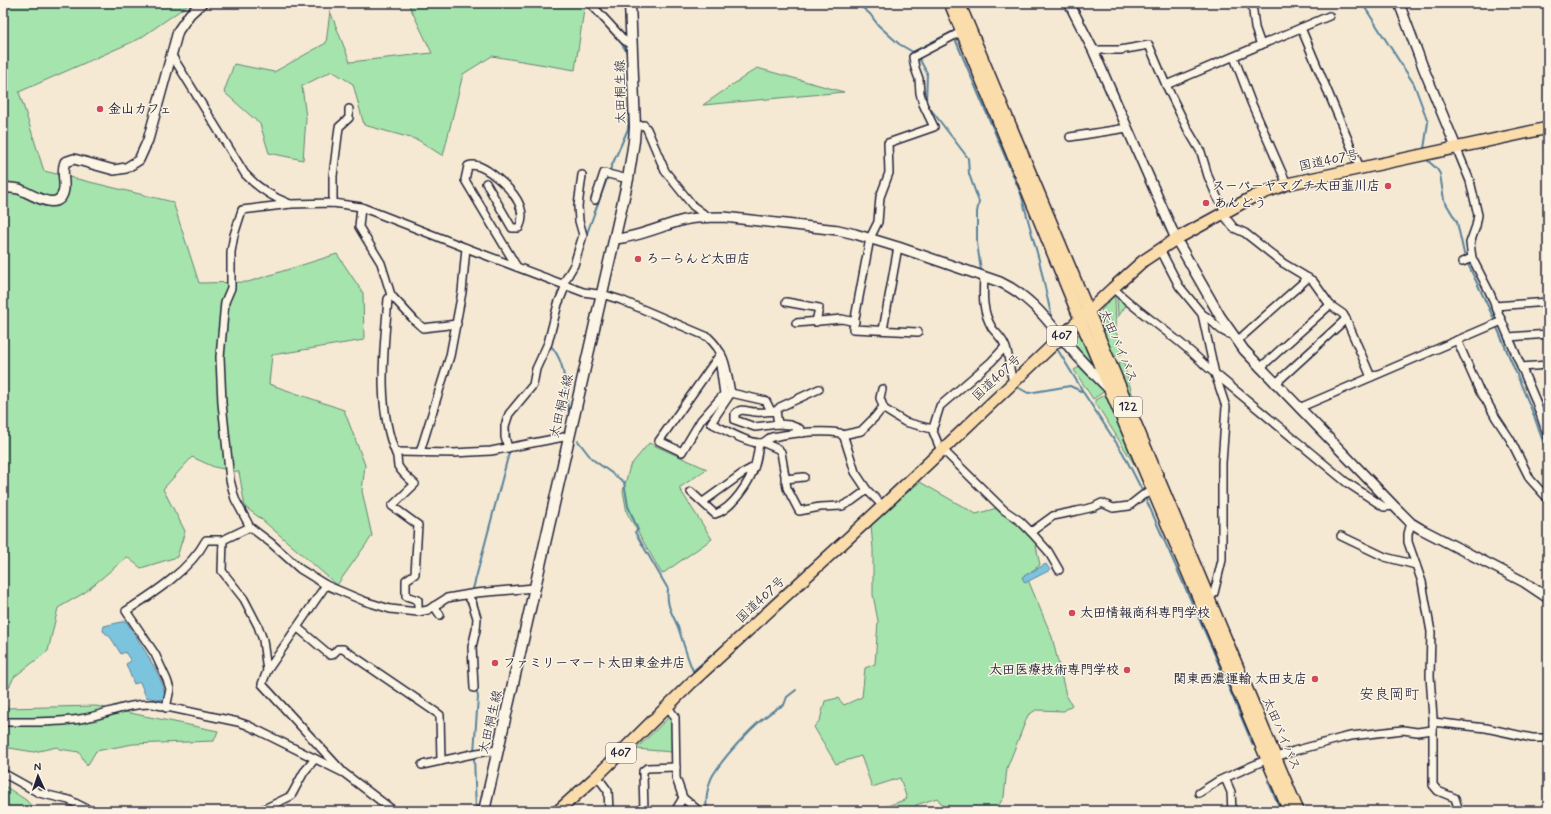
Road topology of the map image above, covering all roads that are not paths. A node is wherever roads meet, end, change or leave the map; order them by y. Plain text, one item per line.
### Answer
1 (202, 3) edge
2 (590, 3) edge
3 (950, 3) edge
4 (959, 3) edge
5 (1069, 3) edge
6 (1252, 3) edge
7 (1399, 3) edge
8 (633, 4) edge
9 (1329, 16) dead end
10 (1301, 28) junction
11 (961, 32) junction
12 (1261, 45) junction
13 (632, 46) junction
14 (1093, 50) junction
15 (171, 54) junction
16 (1234, 57) junction
17 (1166, 85) junction
18 (349, 109) dead end
19 (635, 126) junction
20 (1127, 128) junction
21 (1548, 128) edge
22 (1070, 137) dead end
23 (1456, 147) junction
24 (1360, 168) junction
25 (582, 175) dead end
26 (628, 179) junction
27 (486, 183) dead end
28 (1287, 184) junction
29 (3, 187) edge
30 (595, 200) dead end
31 (333, 203) junction
32 (291, 204) junction
33 (361, 206) junction
34 (1224, 212) junction
35 (708, 217) junction
36 (870, 238) junction
37 (615, 239) junction
38 (1176, 239) junction
39 (898, 247) junction
40 (466, 248) junction
41 (1160, 249) junction
42 (1471, 258) junction
43 (1462, 262) dead end
44 (517, 267) junction
45 (984, 277) junction
46 (1308, 278) junction
47 (565, 285) junction
48 (1113, 288) junction
49 (601, 294) junction
50 (391, 295) junction
51 (786, 302) dead end
52 (1548, 302) edge
53 (1330, 305) junction
54 (1495, 306) junction
55 (1202, 314) junction
56 (1084, 315) junction
57 (1346, 319) junction
58 (816, 322) junction
59 (855, 322) junction
60 (1501, 322) junction
61 (796, 323) dead end
62 (456, 324) junction
63 (883, 330) junction
64 (918, 332) dead end
65 (1548, 334) edge
66 (1061, 336) junction
67 (1509, 337) junction
68 (1235, 338) junction
69 (1457, 340) junction
70 (1005, 346) junction
71 (720, 354) junction
72 (1548, 365) edge
73 (1521, 367) junction
74 (1260, 368) junction
75 (1215, 374) junction
76 (1371, 377) junction
77 (1013, 381) junction
78 (1275, 384) junction
79 (819, 389) dead end
80 (882, 389) dead end
81 (1112, 392) junction
82 (731, 393) junction
83 (883, 407) junction
84 (1299, 408) junction
85 (774, 411) junction
86 (778, 424) junction
87 (932, 429) junction
88 (802, 433) junction
89 (842, 435) junction
90 (569, 436) junction
91 (1548, 437) edge
92 (761, 443) junction
93 (508, 448) junction
94 (942, 449) junction
95 (396, 452) junction
96 (420, 452) junction
97 (755, 467) junction
98 (804, 477) dead end
99 (785, 479) junction
100 (867, 490) junction
101 (1154, 490) junction
102 (692, 492) dead end
103 (1548, 499) edge
104 (703, 502) junction
105 (883, 506) junction
106 (1394, 506) junction
107 (1411, 523) junction
108 (250, 527) junction
109 (1030, 532) junction
110 (1341, 536) dead end
111 (223, 540) junction
112 (1416, 565) junction
113 (1059, 570) dead end
114 (326, 586) junction
115 (534, 588) junction
116 (467, 595) junction
117 (1548, 598) edge
118 (1209, 599) junction
119 (434, 606) junction
120 (418, 612) junction
121 (440, 615) dead end
122 (298, 628) junction
123 (267, 671) junction
124 (474, 688) dead end
125 (668, 707) junction
126 (166, 708) junction
127 (3, 722) edge
128 (1433, 722) junction
129 (1433, 730) junction
130 (1548, 738) edge
131 (498, 750) junction
132 (1271, 759) junction
133 (315, 760) junction
134 (441, 761) junction
135 (422, 764) dead end
136 (676, 767) junction
137 (3, 773) edge
138 (344, 773) junction
139 (597, 776) junction
140 (1225, 778) junction
141 (1199, 793) dead end
142 (683, 798) junction
143 (92, 811) edge
144 (260, 811) edge
145 (394, 811) edge
146 (484, 811) edge
147 (558, 811) edge
148 (609, 811) edge
149 (644, 811) edge
150 (675, 811) edge
151 (699, 811) edge
152 (1232, 811) edge
153 (1289, 811) edge
154 (1298, 811) edge
155 (1459, 811) edge

1 - 15 street
2 - 13 street
3 - 11 highway, 太田バイパス / 122
4 - 56 highway, 太田バイパス / 122
5 - 14 street
6 - 12 street
7 - 23 street
8 - 13 main road, 太田桐生線
9 - 10 street
10 - 12 street
10 - 24 street
11 - 36 street
11 - 56 highway, 太田バイパス / 122
12 - 16 street
13 - 19 main road, 太田桐生線
14 - 17 street
14 - 20 street
15 - 29 street
15 - 32 street
16 - 17 street
16 - 28 street
17 - 34 street
18 - 31 street
19 - 26 main road, 太田桐生線
19 - 35 street
20 - 22 street
20 - 38 street
21 - 23 highway, 国道407号 / 407
23 - 24 highway, 国道407号 / 407
23 - 42 street
24 - 28 highway, 国道407号 / 407
25 - 47 street
26 - 30 street
26 - 37 main road, 太田桐生線
27 - 44 street
28 - 34 highway, 国道407号 / 407
31 - 32 street
31 - 33 street
32 - 108 street
33 - 40 street
33 - 50 street
34 - 38 highway, 国道407号 / 407
34 - 46 street
35 - 36 street
35 - 37 street
36 - 39 street
36 - 59 street
37 - 49 main road, 太田桐生線
38 - 41 highway, 国道407号 / 407
38 - 68 street
39 - 45 street
39 - 63 street
40 - 44 street
40 - 62 street
41 - 48 highway, 国道407号 / 407
41 - 55 street
42 - 43 street
42 - 54 street
44 - 47 street
45 - 66 street
45 - 70 street
46 - 53 street
46 - 68 street
47 - 49 street
47 - 93 street
48 - 56 highway, 国道407号 / 407
48 - 75 street
49 - 71 street
49 - 90 main road, 太田桐生線
50 - 62 street
50 - 95 street
51 - 58 street
52 - 54 street
53 - 57 street
53 - 74 street
54 - 60 street
55 - 68 street
55 - 75 street
56 - 66 highway, 国道407号 / 407
56 - 81 highway, 太田バイパス / 122
56 - 118 highway, 太田バイパス / 122
57 - 76 street
57 - 78 street
58 - 59 street
58 - 61 street
59 - 63 street
60 - 67 street
60 - 69 street
62 - 96 street
63 - 64 street
65 - 67 street
66 - 77 highway, 国道407号 / 407
66 - 81 street
67 - 73 street
68 - 74 street
69 - 76 street
69 - 103 street
70 - 77 street
70 - 87 street
71 - 71 street
71 - 82 street
72 - 73 street
73 - 91 street
74 - 78 street
75 - 106 street
75 - 118 street
76 - 84 street
77 - 94 highway, 国道407号 / 407
78 - 84 street
79 - 85 street
80 - 83 street
81 - 101 highway, 太田バイパス / 122
82 - 85 street
82 - 92 street
83 - 87 street
83 - 89 street
84 - 106 street
85 - 86 street
85 - 86 street
86 - 88 street
87 - 94 street
88 - 89 street
88 - 92 street
89 - 100 street
90 - 93 street
90 - 115 main road, 太田桐生線
92 - 97 street
92 - 99 street
93 - 96 street
94 - 105 highway, 国道407号 / 407
94 - 109 street
95 - 96 street
95 - 120 street
97 - 104 street
97 - 104 street
98 - 99 street
99 - 100 street
100 - 105 street
101 - 109 street
101 - 132 highway, 太田バイパス / 122
102 - 104 street
105 - 125 highway, 国道407号 / 407
106 - 107 street
107 - 112 street
107 - 117 street
108 - 111 street
108 - 114 street
109 - 113 street
110 - 112 street
111 - 123 street
111 - 126 street
112 - 128 street
114 - 120 street
114 - 122 street
115 - 116 street
115 - 131 main road, 太田桐生線
116 - 119 street
116 - 124 street
118 - 132 highway, 太田バイパス / 122
119 - 120 street
119 - 121 street
122 - 123 street
122 - 134 street
123 - 138 street
125 - 136 street
125 - 139 highway, 国道407号 / 407
126 - 127 street
126 - 133 street
128 - 129 street
128 - 130 street
129 - 132 street
129 - 155 street
131 - 134 street
131 - 146 main road, 太田桐生線
132 - 140 street
132 - 153 highway, 太田バイパス / 122
132 - 154 highway, 太田バイパス / 122
133 - 138 street
133 - 144 street
134 - 135 street
136 - 142 street
136 - 149 street
137 - 143 street
138 - 145 street
139 - 147 highway, 国道407号 / 407
139 - 148 street
140 - 141 street
140 - 152 street
142 - 150 street
142 - 151 street

